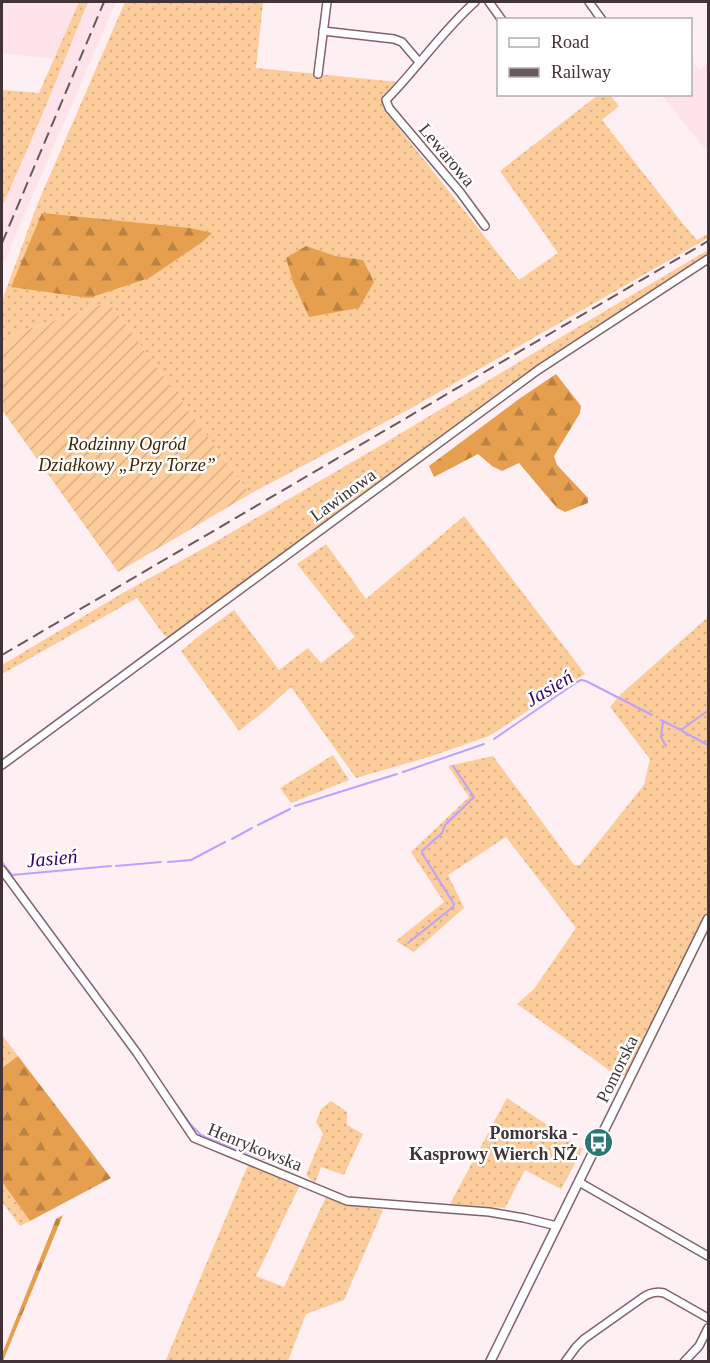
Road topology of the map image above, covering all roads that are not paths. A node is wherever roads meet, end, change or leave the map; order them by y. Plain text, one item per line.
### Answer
1 (327, 2) edge
2 (475, 2) edge
3 (489, 2) edge
4 (589, 2) edge
5 (501, 18) edge
6 (601, 18) edge
7 (323, 31) junction
8 (419, 62) junction
9 (318, 74) dead end
10 (485, 226) dead end
11 (708, 259) edge
12 (2, 765) edge
13 (2, 870) edge
14 (708, 919) edge
15 (579, 1182) junction
16 (557, 1226) junction
17 (708, 1257) edge
18 (708, 1318) edge
19 (708, 1328) edge
20 (490, 1362) edge
21 (566, 1362) edge
22 (684, 1362) edge

1 - 7 street
2 - 8 street
3 - 5 street
4 - 6 street
7 - 8 street
7 - 9 street
8 - 10 street, Lewarowa
11 - 12 street, Lawinowa
13 - 16 street, Henrykowska
14 - 15 street, Pomorska
15 - 16 street, Pomorska
15 - 17 street
16 - 20 street, Pomorska
18 - 21 street
19 - 22 street

